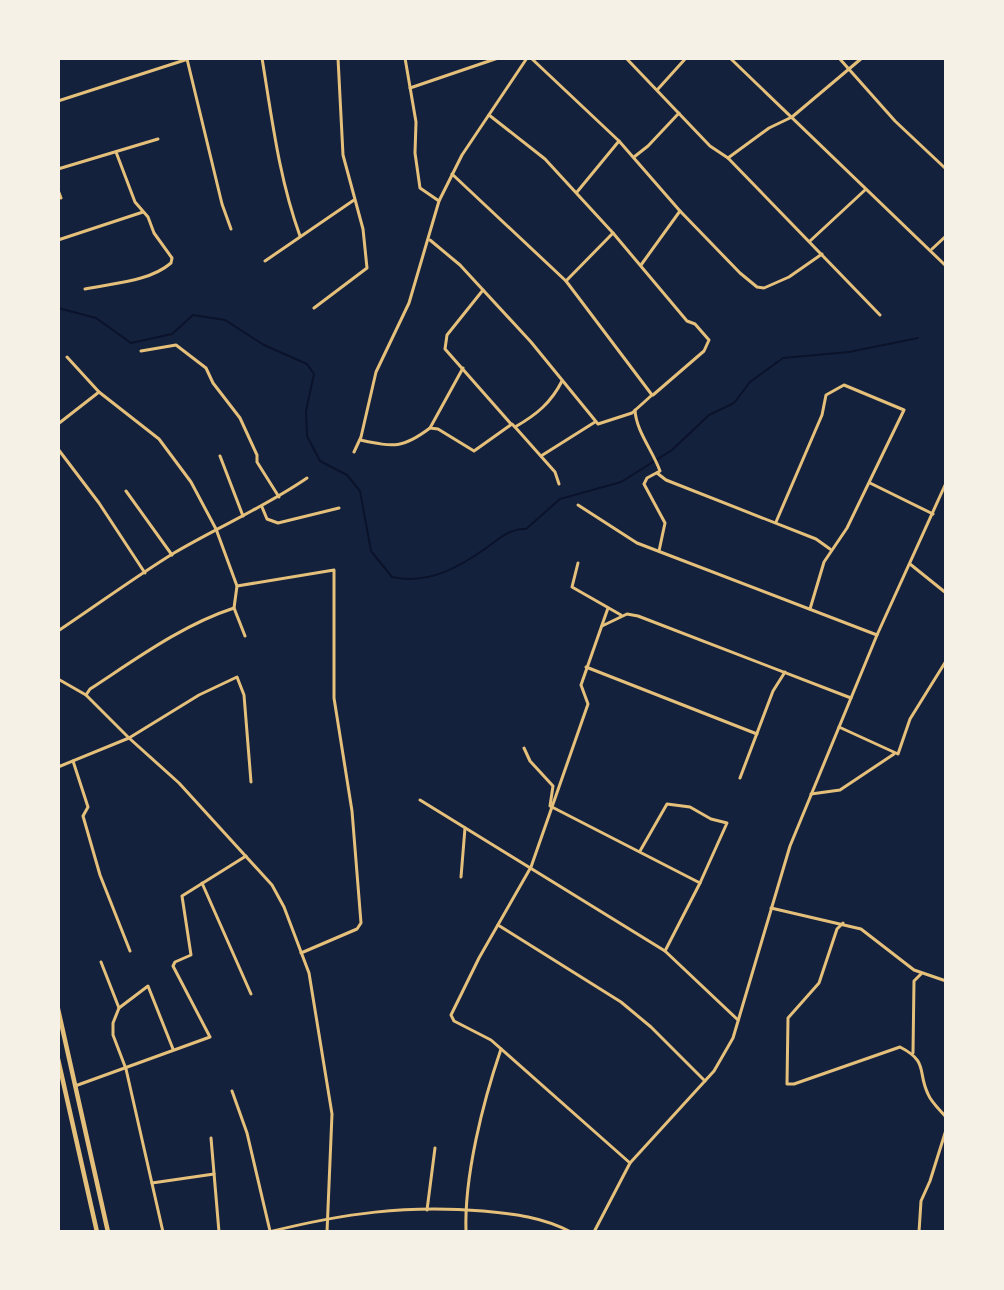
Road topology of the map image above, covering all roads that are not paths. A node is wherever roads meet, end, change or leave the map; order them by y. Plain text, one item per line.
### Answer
1 (262, 58) edge
2 (338, 58) edge
3 (405, 58) edge
4 (498, 58) edge
5 (529, 58) edge
6 (626, 58) edge
7 (686, 58) edge
8 (730, 58) edge
9 (839, 58) edge
10 (862, 58) edge
11 (188, 59) edge
12 (848, 71) junction
13 (410, 88) junction
14 (658, 89) junction
15 (58, 101) edge
16 (680, 112) junction
17 (489, 115) junction
18 (792, 117) junction
19 (158, 139) dead end
20 (619, 141) junction
21 (116, 152) junction
22 (634, 157) junction
23 (728, 158) junction
24 (58, 169) edge
25 (945, 169) edge
26 (452, 174) junction
27 (58, 190) edge
28 (866, 190) junction
29 (577, 192) junction
30 (61, 198) dead end
31 (354, 200) junction
32 (439, 201) junction
33 (680, 211) junction
34 (142, 212) junction
35 (231, 229) dead end
36 (613, 233) junction
37 (300, 236) junction
38 (945, 236) edge
39 (58, 240) edge
40 (430, 240) junction
41 (810, 241) junction
42 (931, 250) junction
43 (822, 254) junction
44 (265, 261) dead end
45 (641, 265) junction
46 (945, 266) edge
47 (566, 280) junction
48 (85, 288) dead end
49 (483, 290) junction
50 (314, 308) dead end
51 (880, 315) dead end
52 (141, 351) dead end
53 (67, 357) dead end
54 (463, 368) junction
55 (562, 381) junction
56 (99, 392) junction
57 (652, 395) junction
58 (635, 410) junction
59 (595, 422) junction
60 (58, 424) edge
61 (513, 426) junction
62 (430, 428) junction
63 (360, 440) junction
64 (58, 449) edge
65 (354, 452) dead end
66 (220, 456) dead end
67 (541, 456) junction
68 (657, 472) junction
69 (307, 478) dead end
70 (870, 483) junction
71 (559, 484) dead end
72 (945, 485) edge
73 (126, 491) dead end
74 (279, 497) junction
75 (578, 505) dead end
76 (262, 507) junction
77 (339, 508) dead end
78 (933, 514) junction
79 (243, 516) junction
80 (776, 522) junction
81 (216, 529) junction
82 (831, 549) junction
83 (659, 551) junction
84 (172, 555) junction
85 (578, 562) dead end
86 (910, 564) junction
87 (145, 573) junction
88 (237, 586) junction
89 (945, 593) edge
90 (234, 608) junction
91 (608, 608) junction
92 (810, 609) junction
93 (622, 616) junction
94 (602, 626) junction
95 (58, 631) edge
96 (877, 635) junction
97 (245, 636) dead end
98 (945, 661) edge
99 (586, 666) junction
100 (785, 672) junction
101 (58, 679) edge
102 (86, 695) junction
103 (851, 698) junction
104 (839, 727) junction
105 (758, 734) junction
106 (129, 738) junction
107 (525, 748) dead end
108 (894, 754) junction
109 (73, 761) junction
110 (58, 767) edge
111 (741, 778) dead end
112 (251, 782) dead end
113 (812, 794) junction
114 (420, 800) dead end
115 (550, 806) junction
116 (465, 827) junction
117 (640, 851) junction
118 (246, 856) junction
119 (531, 867) junction
120 (461, 877) dead end
121 (202, 882) junction
122 (700, 883) junction
123 (771, 908) junction
124 (832, 922) junction
125 (843, 923) junction
126 (498, 925) junction
127 (837, 929) junction
128 (130, 951) dead end
129 (664, 951) junction
130 (301, 953) junction
131 (101, 962) dead end
132 (921, 974) junction
133 (945, 981) edge
134 (251, 994) dead end
135 (119, 1008) junction
136 (58, 1009) edge
137 (738, 1020) junction
138 (173, 1049) junction
139 (501, 1049) junction
140 (913, 1053) junction
141 (58, 1059) edge
142 (126, 1069) junction
143 (705, 1081) junction
144 (75, 1086) junction
145 (232, 1091) dead end
146 (945, 1117) edge
147 (945, 1130) edge
148 (211, 1138) dead end
149 (435, 1148) dead end
150 (630, 1162) junction
151 (214, 1174) junction
152 (152, 1183) junction
153 (427, 1210) junction
154 (465, 1210) junction
155 (327, 1217) junction
156 (270, 1231) edge
157 (97, 1232) edge
158 (108, 1232) edge
159 (163, 1232) edge
160 (219, 1232) edge
161 (327, 1232) edge
162 (466, 1232) edge
163 (572, 1232) edge
164 (594, 1232) edge
165 (919, 1232) edge

1 - 37 street
2 - 31 street
3 - 13 street
4 - 13 street
5 - 17 street
5 - 20 street
6 - 14 street
7 - 14 street
8 - 18 street
9 - 12 street
10 - 12 street
11 - 15 street
11 - 35 street
12 - 18 street
12 - 25 street
13 - 32 street
14 - 16 street
16 - 22 street
16 - 23 street
17 - 26 street
17 - 29 street
18 - 23 street
18 - 28 street
19 - 21 street
20 - 22 street
20 - 29 street
21 - 24 street
21 - 34 street
22 - 33 street
23 - 41 street
26 - 32 street
26 - 47 street
27 - 30 street
28 - 41 street
28 - 42 street
29 - 36 street
31 - 37 street
31 - 50 street
32 - 40 street
33 - 43 street
33 - 45 street
34 - 39 street
34 - 48 street
36 - 45 street
36 - 47 street
37 - 44 street
38 - 42 street
40 - 49 street
40 - 63 street
41 - 43 street
42 - 46 street
43 - 51 street
45 - 57 street
47 - 57 street
49 - 54 street
49 - 55 street
52 - 74 street
53 - 56 street
54 - 61 street
54 - 62 street
55 - 59 street
55 - 61 street
56 - 60 street
56 - 81 street
57 - 58 street
58 - 59 street
58 - 68 street
59 - 67 street
61 - 62 street
61 - 67 street
62 - 63 street
63 - 65 street
64 - 87 street
66 - 79 street
67 - 71 street
68 - 80 street
68 - 83 street
69 - 74 street
70 - 78 street
70 - 80 street
70 - 82 street
72 - 78 street
73 - 84 street
74 - 76 street
75 - 83 street
76 - 77 street
76 - 79 street
78 - 86 street
79 - 81 street
80 - 82 street
81 - 84 street
81 - 88 street
82 - 92 street
83 - 92 street
84 - 87 street
85 - 91 street
86 - 89 street
86 - 96 street
87 - 95 street
88 - 90 street
88 - 130 street
90 - 97 street
90 - 102 street
91 - 93 street
91 - 94 street
92 - 96 street
93 - 94 street
93 - 100 street
94 - 99 street
96 - 103 street
98 - 108 street
99 - 105 street
99 - 115 street
100 - 103 street
100 - 105 street
101 - 102 street
102 - 106 street
103 - 104 street
104 - 108 street
104 - 113 street
105 - 111 street
106 - 109 street
106 - 112 street
106 - 118 street
107 - 115 street
108 - 113 street
109 - 110 street
109 - 128 street
113 - 123 street
114 - 116 street
115 - 117 street
115 - 119 street
116 - 119 street
116 - 120 street
117 - 122 street
117 - 122 street
118 - 121 street
118 - 130 street
119 - 126 street
119 - 129 street
121 - 134 street
121 - 138 street
122 - 129 street
123 - 124 street
123 - 137 street
124 - 125 street
124 - 127 street
125 - 127 street
125 - 132 street
126 - 139 street
126 - 143 street
127 - 140 street
129 - 137 street
130 - 155 street
131 - 135 street
132 - 133 street
132 - 140 street
135 - 138 street
135 - 142 street
136 - 144 main road
137 - 143 street
138 - 142 street
139 - 150 street
139 - 154 street
140 - 146 street
141 - 157 main road
142 - 144 street
142 - 152 street
143 - 150 street
144 - 158 main road
145 - 156 street
147 - 165 street
148 - 151 street
149 - 153 street
150 - 164 street
151 - 152 street
151 - 160 street
152 - 159 street
153 - 154 street
153 - 155 street
154 - 162 street
154 - 163 street
155 - 156 street
155 - 161 street

